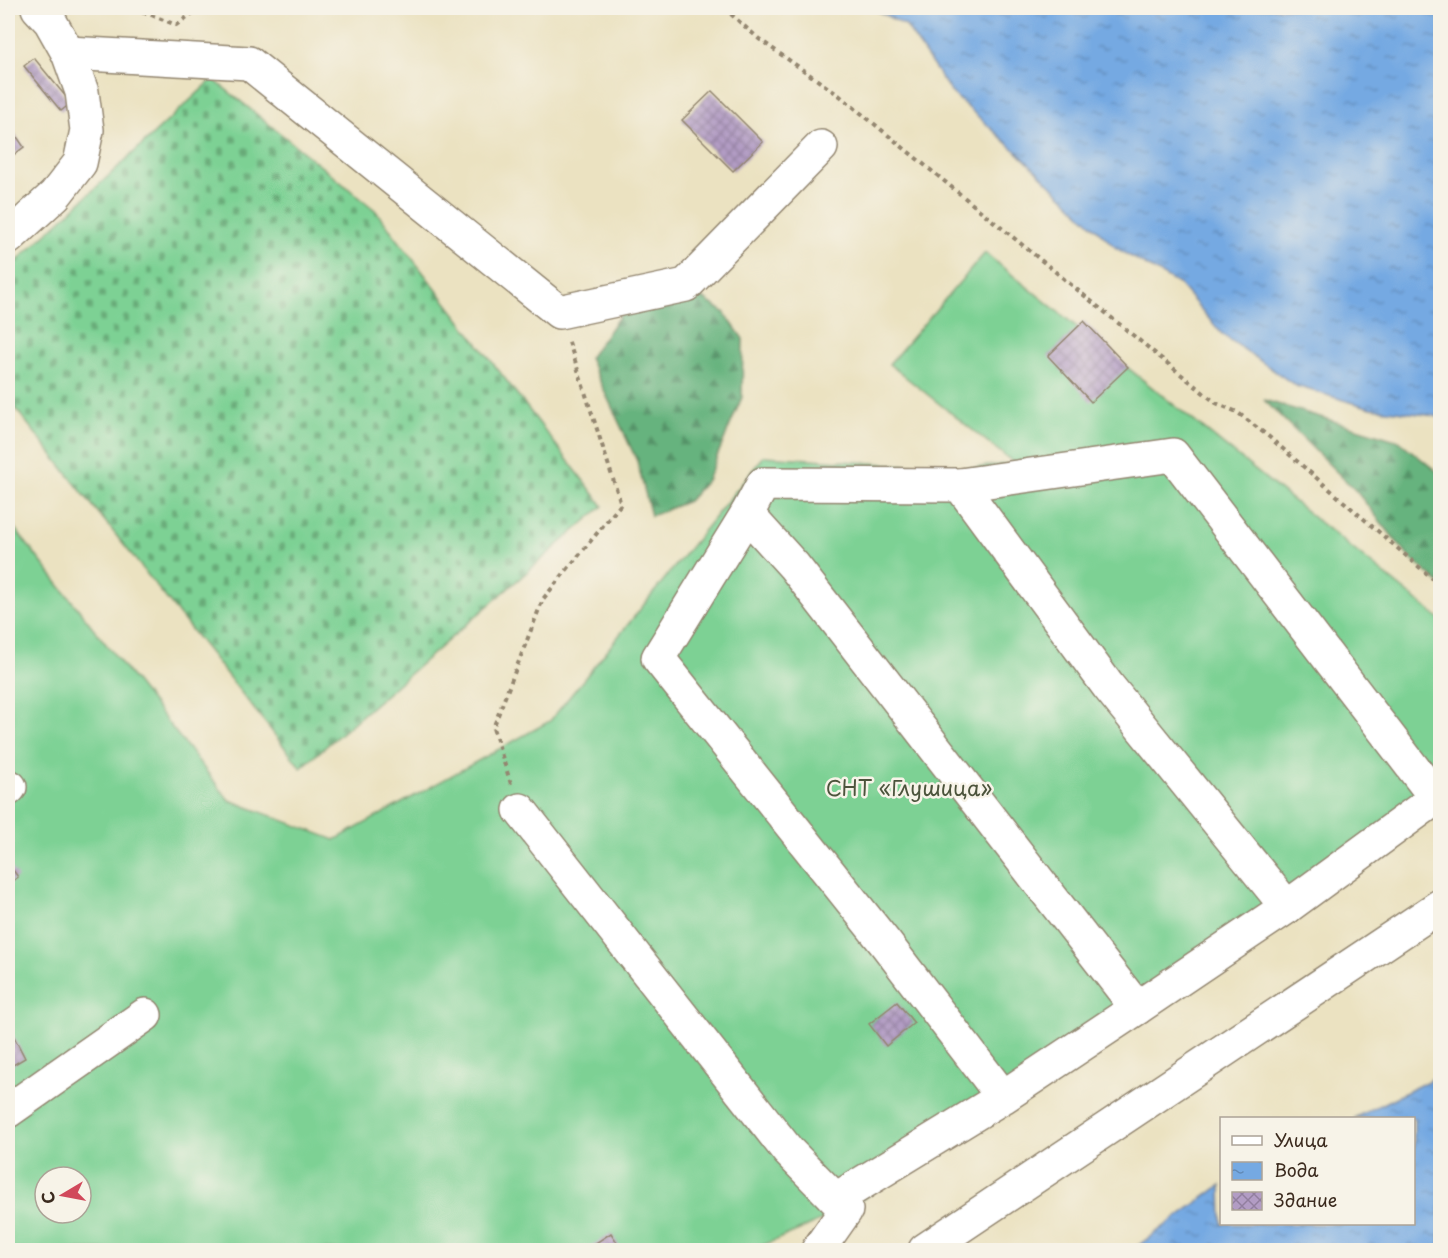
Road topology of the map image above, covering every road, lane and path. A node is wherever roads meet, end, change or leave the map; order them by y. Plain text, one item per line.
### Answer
1 (38, 8) edge
2 (134, 8) edge
3 (200, 8) edge
4 (724, 8) edge
5 (68, 53) junction
6 (820, 147) dead end
7 (8, 238) edge
8 (559, 312) junction
9 (960, 485) junction
10 (747, 514) junction
11 (1440, 585) edge
12 (520, 810) joint
13 (1440, 906) edge
14 (1287, 907) junction
15 (1137, 1008) junction
16 (145, 1015) dead end
17 (1003, 1097) junction
18 (8, 1112) edge
19 (836, 1199) junction
20 (818, 1251) edge
21 (925, 1251) edge

1 - 5 street
2 - 3 path
4 - 11 path
5 - 7 street
5 - 8 street
6 - 8 street
8 - 12 path
9 - 10 street
9 - 14 street
9 - 14 street
10 - 15 street
10 - 17 street
12 - 19 street
13 - 21 street
14 - 15 street
15 - 17 street
16 - 18 street
17 - 19 street
19 - 20 street

